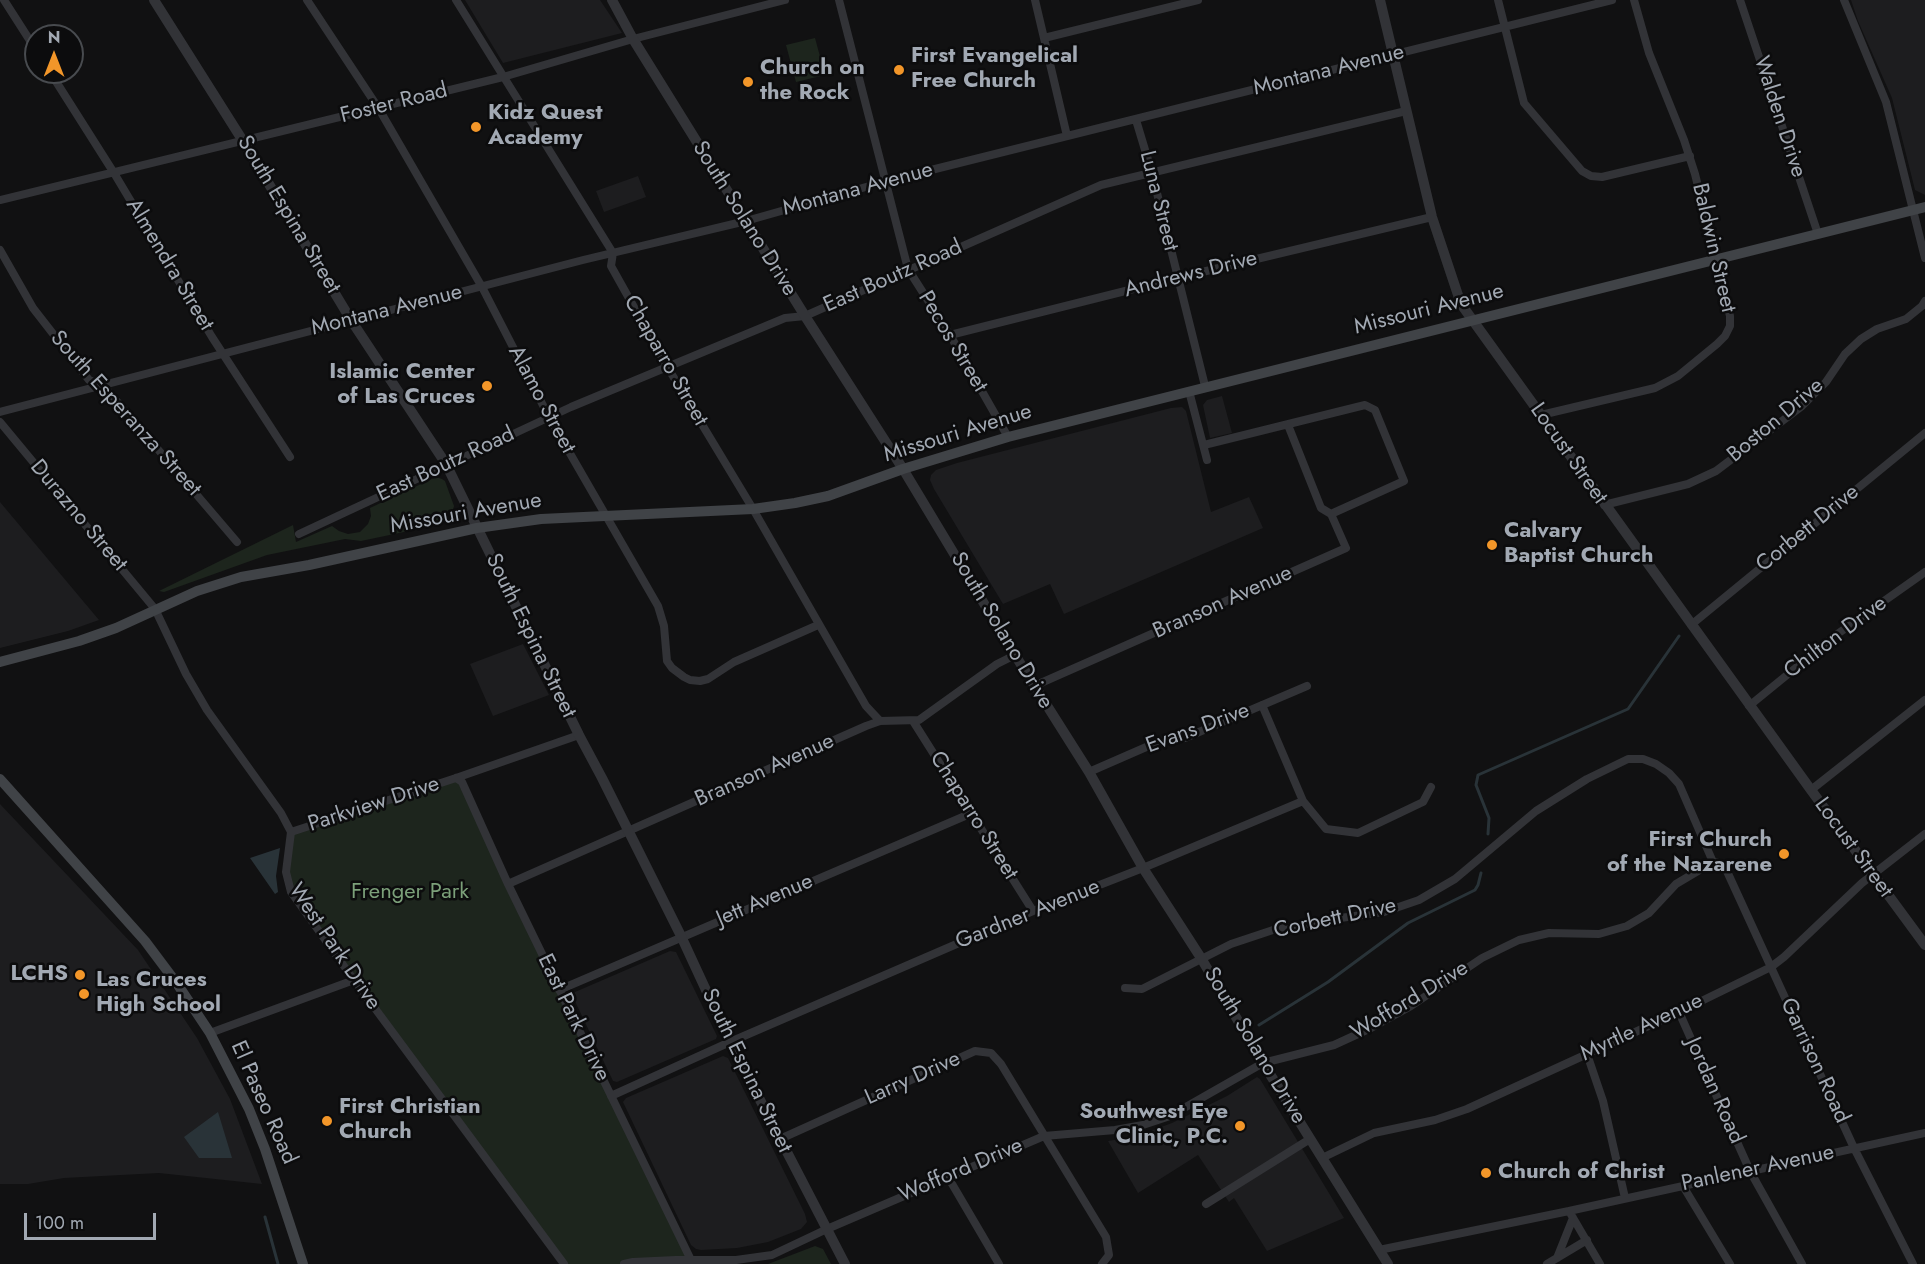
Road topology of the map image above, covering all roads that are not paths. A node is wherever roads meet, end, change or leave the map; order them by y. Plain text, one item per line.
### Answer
1 (4, 0) edge
2 (154, 0) edge
3 (307, 0) edge
4 (456, 0) edge
5 (612, 0) edge
6 (785, 0) edge
7 (839, 0) edge
8 (1035, 0) edge
9 (1198, 0) edge
10 (1380, 0) edge
11 (1498, 0) edge
12 (1612, 0) edge
13 (1634, 0) edge
14 (1740, 0) edge
15 (1844, 0) edge
16 (1505, 27) junction
17 (24, 31) edge
18 (1044, 38) junction
19 (633, 39) junction
20 (1393, 54) junction
21 (503, 77) junction
22 (58, 84) edge
23 (379, 108) junction
24 (1406, 111) junction
25 (1136, 120) junction
26 (1067, 136) junction
27 (243, 141) junction
28 (1690, 156) junction
29 (114, 173) junction
30 (1152, 173) junction
31 (887, 181) junction
32 (0, 200) edge
33 (1925, 207) edge
34 (1912, 210) junction
35 (1432, 217) junction
36 (746, 221) junction
37 (1818, 234) junction
38 (0, 250) edge
39 (613, 253) junction
40 (1716, 258) junction
41 (1925, 258) edge
42 (908, 269) junction
43 (1177, 278) junction
44 (482, 287) junction
45 (1925, 301) edge
46 (805, 316) junction
47 (351, 320) junction
48 (1470, 320) junction
49 (950, 335) junction
50 (224, 353) junction
51 (668, 368) junction
52 (104, 385) junction
53 (1205, 386) junction
54 (1189, 391) junction
55 (0, 412) edge
56 (1541, 415) junction
57 (549, 417) junction
58 (0, 422) edge
59 (1288, 424) junction
60 (1925, 433) edge
61 (1008, 437) junction
62 (1204, 446) junction
63 (290, 457) dead end
64 (1207, 460) dead end
65 (446, 464) junction
66 (903, 469) junction
67 (1605, 505) junction
68 (753, 510) junction
69 (1331, 514) junction
70 (606, 516) junction
71 (477, 528) junction
72 (299, 534) dead end
73 (237, 542) dead end
74 (1925, 572) edge
75 (155, 609) junction
76 (818, 625) junction
77 (1691, 625) junction
78 (1015, 655) junction
79 (0, 662) edge
80 (1034, 686) junction
81 (1307, 686) dead end
82 (1925, 700) edge
83 (1262, 705) junction
84 (1749, 706) junction
85 (880, 721) junction
86 (913, 721) junction
87 (579, 735) junction
88 (1656, 764) joint
89 (1089, 772) junction
90 (456, 778) junction
91 (0, 779) edge
92 (1431, 787) dead end
93 (1811, 790) junction
94 (1303, 801) junction
95 (972, 813) junction
96 (291, 831) junction
97 (628, 831) junction
98 (1925, 834) edge
99 (1713, 862) junction
100 (1143, 868) junction
101 (1873, 875) junction
102 (508, 884) junction
103 (1033, 911) junction
104 (681, 936) junction
105 (1925, 945) edge
106 (1201, 958) junction
107 (1771, 967) junction
108 (354, 980) junction
109 (1125, 988) dead end
110 (560, 990) junction
111 (1679, 1012) junction
112 (210, 1034) junction
113 (730, 1042) junction
114 (1587, 1054) junction
115 (1263, 1064) junction
116 (611, 1096) junction
117 (1925, 1133) edge
118 (1044, 1136) junction
119 (780, 1139) junction
120 (1310, 1139) junction
121 (1854, 1148) junction
122 (1322, 1158) junction
123 (1749, 1171) junction
124 (948, 1177) junction
125 (1683, 1186) junction
126 (1625, 1198) junction
127 (1206, 1204) dead end
128 (1571, 1214) junction
129 (827, 1228) junction
130 (1587, 1240) junction
131 (1379, 1250) junction
132 (1557, 1258) junction
133 (691, 1260) junction
134 (303, 1264) edge
135 (564, 1264) edge
136 (624, 1264) edge
137 (845, 1264) edge
138 (999, 1264) edge
139 (1102, 1264) edge
140 (1388, 1264) edge
141 (1547, 1264) edge
142 (1600, 1264) edge
143 (1730, 1264) edge
144 (1802, 1264) edge
145 (1913, 1264) edge

1 - 17 street
2 - 27 street, South Espina Street
3 - 23 street, Alamo Street
4 - 21 street, Chaparro Street
5 - 19 street, South Solano Drive
6 - 19 street, Foster Road
7 - 31 street, Pecos Street
8 - 18 street
9 - 18 street
10 - 20 street, Locust Street
11 - 16 street
12 - 16 street, Montana Avenue
13 - 28 street, Baldwin Street
14 - 37 street, Walden Drive
15 - 34 street
16 - 20 street, Montana Avenue
16 - 28 street
18 - 26 street
19 - 21 street, Foster Road
19 - 36 street, South Solano Drive
20 - 24 street, Locust Street
20 - 25 street, Montana Avenue
21 - 23 street, Foster Road
21 - 39 street, Chaparro Street
22 - 29 street, Almendra Street
23 - 27 street, Foster Road
23 - 44 street, Alamo Street
24 - 30 street, East Boutz Road
24 - 35 street, Locust Street
25 - 26 street, Montana Avenue
25 - 30 street, Luna Street
26 - 31 street, Montana Avenue
27 - 29 street, Foster Road
27 - 47 street, South Espina Street
28 - 40 street, Baldwin Street
29 - 32 street, Foster Road
29 - 50 street, Almendra Street
30 - 42 street, East Boutz Road
30 - 43 street, Luna Street
31 - 36 street, Montana Avenue
31 - 42 street, Pecos Street
33 - 34 main road, Missouri Avenue
34 - 37 main road, Missouri Avenue
34 - 41 street
35 - 43 street, Andrews Drive
35 - 48 street, Locust Street
36 - 39 street, Montana Avenue
36 - 46 street, South Solano Drive
37 - 40 main road, Missouri Avenue
38 - 52 street, South Esperanza Street
39 - 44 street, Montana Avenue
39 - 51 street, Chaparro Street
40 - 48 main road, Missouri Avenue
40 - 56 street, Baldwin Street
42 - 46 street, East Boutz Road
42 - 49 street, Pecos Street
43 - 49 street, Andrews Drive
43 - 53 street, Luna Street
44 - 47 street, Montana Avenue
44 - 57 street, Alamo Street
45 - 67 street, Boston Drive
46 - 51 street, East Boutz Road
46 - 66 street, South Solano Drive
47 - 50 street, Montana Avenue
47 - 65 street, South Espina Street
48 - 53 main road, Missouri Avenue
48 - 56 street, Locust Street
49 - 61 street, Pecos Street
50 - 52 street, Montana Avenue
50 - 63 street, Almendra Street
51 - 57 street, East Boutz Road
51 - 68 street, Chaparro Street
52 - 55 street, Montana Avenue
52 - 73 street, South Esperanza Street
53 - 54 main road, Missouri Avenue
54 - 61 main road, Missouri Avenue
54 - 62 street
56 - 67 street, Locust Street
57 - 65 street, East Boutz Road
57 - 70 street, Alamo Street
58 - 75 street, Durazno Street
59 - 62 street
59 - 69 street
59 - 69 street
60 - 77 street, Corbett Drive
61 - 66 main road, Missouri Avenue
62 - 64 street
65 - 71 street, South Espina Street
65 - 72 street, East Boutz Road
66 - 68 main road, Missouri Avenue
66 - 78 street, South Solano Drive
67 - 77 street, Locust Street
68 - 70 main road, Missouri Avenue
68 - 76 street, Chaparro Street
69 - 80 street, Branson Avenue
70 - 71 main road, Missouri Avenue
70 - 76 street, Alamo Street
71 - 75 main road, Missouri Avenue
71 - 87 street, South Espina Street
74 - 84 street, Chilton Drive
75 - 79 main road, Missouri Avenue
75 - 96 street
76 - 85 street, Chaparro Street
77 - 84 street, Locust Street
78 - 80 street, South Solano Drive
78 - 86 street, Branson Avenue
80 - 89 street, South Solano Drive
81 - 83 street, Evans Drive
82 - 93 street
83 - 89 street, Evans Drive
83 - 94 street
84 - 93 street, Locust Street
85 - 86 street, Branson Avenue
85 - 97 street, Branson Avenue
86 - 95 street, Chaparro Street
87 - 90 street, Parkview Drive
87 - 97 street, South Espina Street
88 - 99 street, Garrison Road
88 - 106 street, Corbett Drive
89 - 100 street, South Solano Drive
90 - 96 street, Parkview Drive
90 - 102 street, East Park Drive
91 - 112 main road, El Paseo Road
92 - 94 street
93 - 101 street, Locust Street
94 - 100 street, Gardner Avenue
95 - 103 street, Chaparro Street
95 - 104 street, Jett Avenue
96 - 108 street, West Park Drive
97 - 102 street, Branson Avenue
97 - 104 street, South Espina Street
98 - 101 street, Myrtle Avenue
99 - 107 street, Garrison Road
99 - 115 street, Wofford Drive
100 - 103 street, Gardner Avenue
100 - 106 street, South Solano Drive
101 - 105 street, Locust Street
101 - 107 street, Myrtle Avenue
102 - 110 street, East Park Drive
103 - 113 street, Gardner Avenue
104 - 110 street, Jett Avenue
104 - 113 street, South Espina Street
106 - 109 street, Corbett Drive
106 - 115 street, South Solano Drive
107 - 111 street, Myrtle Avenue
107 - 121 street, Garrison Road
108 - 112 street
108 - 135 street, West Park Drive
110 - 116 street, East Park Drive
111 - 114 street, Myrtle Avenue
111 - 123 street, Jordan Road
112 - 134 main road, El Paseo Road
113 - 116 street, Gardner Avenue
113 - 119 street, South Espina Street
114 - 122 street, Myrtle Avenue
114 - 126 street
115 - 118 street, Wofford Drive
115 - 120 street, South Solano Drive
116 - 133 street, East Park Drive
117 - 121 street, Panlener Avenue
118 - 119 street, Larry Drive
118 - 124 street, Wofford Drive
118 - 139 street, Larry Drive
119 - 129 street, South Espina Street
120 - 122 street, South Solano Drive
120 - 127 street
121 - 123 street, Panlener Avenue
121 - 145 street, Garrison Road
122 - 131 street, South Solano Drive
123 - 125 street, Panlener Avenue
123 - 144 street, Jordan Road
124 - 129 street, Wofford Drive
124 - 138 street
125 - 126 street, Panlener Avenue
125 - 143 street
126 - 128 street, Panlener Avenue
128 - 130 street
128 - 131 street, Panlener Avenue
128 - 132 street
129 - 133 street, Wofford Drive
129 - 137 street, South Espina Street
130 - 132 street
130 - 142 street
131 - 140 street, South Solano Drive
132 - 141 street
133 - 136 street, Wofford Drive

